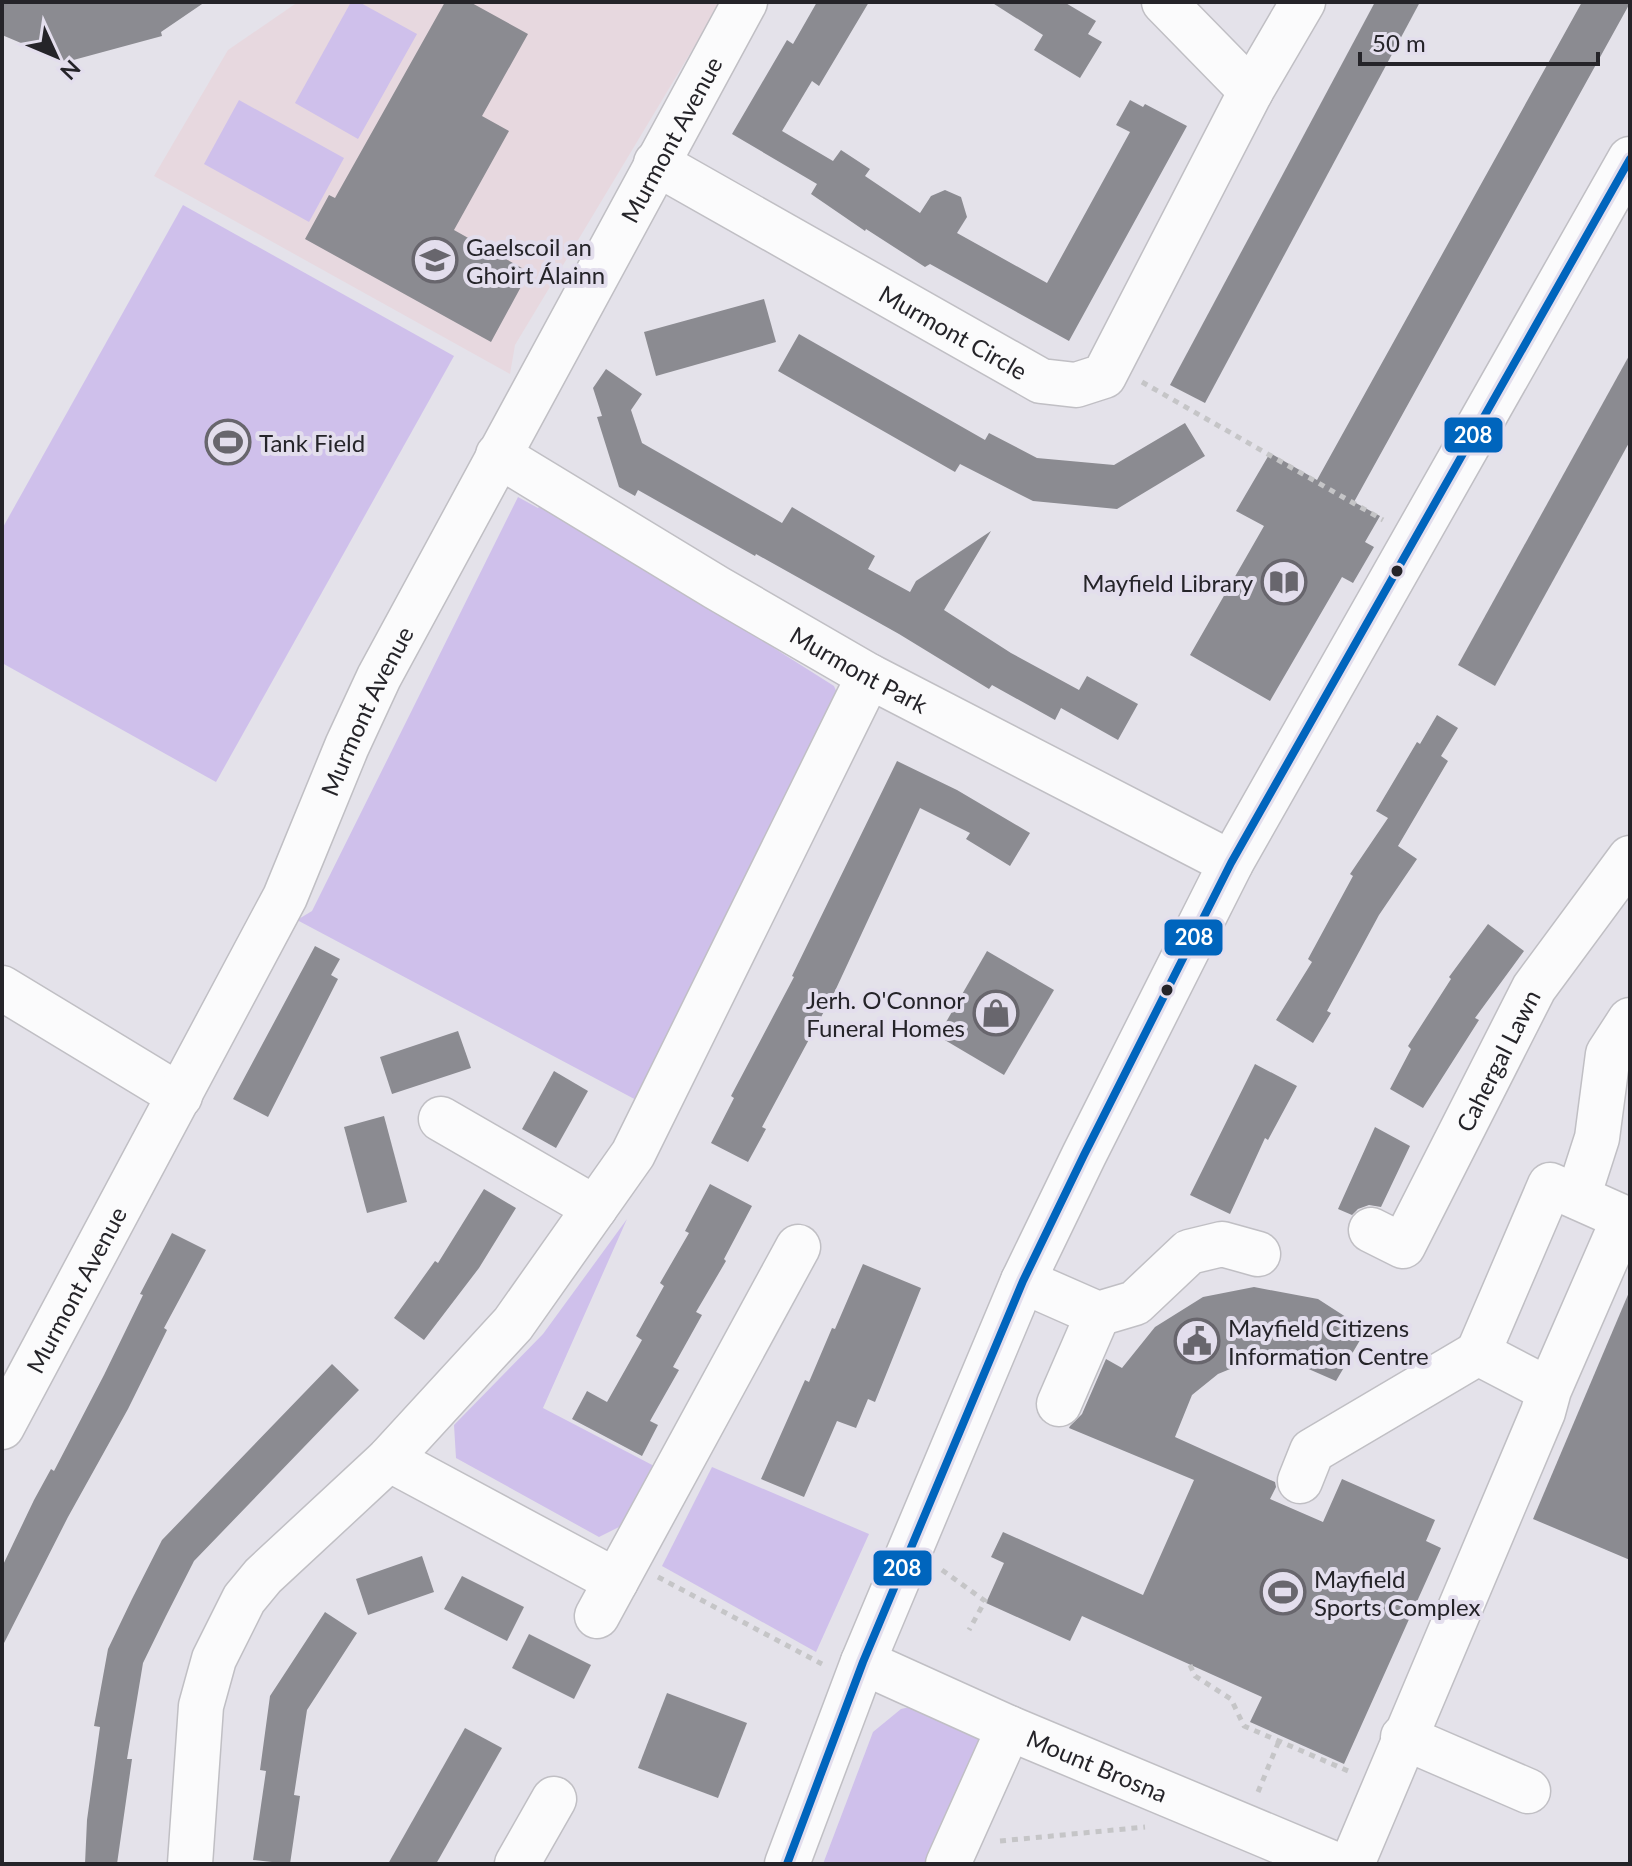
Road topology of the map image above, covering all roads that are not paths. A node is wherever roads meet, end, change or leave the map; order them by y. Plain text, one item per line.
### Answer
1 (745, 2) edge
2 (1164, 2) edge
3 (1303, 2) edge
4 (1251, 91) junction
5 (1630, 159) edge
6 (656, 163) junction
7 (498, 455) junction
8 (869, 676) junction
9 (1630, 858) edge
10 (1231, 863) junction
11 (2, 988) edge
12 (1630, 1020) edge
13 (180, 1096) junction
14 (441, 1119) dead end
15 (1578, 1197) junction
16 (595, 1208) junction
17 (1371, 1230) dead end
18 (798, 1247) dead end
19 (1258, 1254) dead end
20 (1023, 1281) junction
21 (1098, 1314) junction
22 (1478, 1353) junction
23 (1549, 1390) junction
24 (1059, 1404) dead end
25 (2, 1427) edge
26 (389, 1459) junction
27 (1300, 1481) dead end
28 (859, 1672) junction
29 (1009, 1728) junction
30 (1403, 1737) junction
31 (1528, 1791) dead end
32 (554, 1799) dead end
33 (952, 1854) edge
34 (190, 1864) edge
35 (517, 1864) edge
36 (787, 1864) edge
37 (1334, 1864) edge
38 (1352, 1864) edge

1 - 6 street, Murmont Avenue
2 - 4 street
3 - 4 street, Murmont Circle
4 - 6 street, Murmont Circle
5 - 10 street
6 - 7 street, Murmont Avenue
7 - 8 street, Murmont Park
7 - 13 street, Murmont Avenue
8 - 10 street, Murmont Park
8 - 16 street
9 - 17 street, Cahergal Lawn
10 - 20 street
11 - 13 street
12 - 15 street
13 - 25 street, Murmont Avenue
14 - 16 street
15 - 22 street
15 - 23 street
16 - 26 street
18 - 26 street
19 - 21 street
20 - 21 street
20 - 28 street
21 - 24 street
22 - 23 street
22 - 27 street
23 - 30 street
26 - 34 street
28 - 29 street, Mount Brosna
28 - 36 street
29 - 33 street
29 - 37 street, Mount Brosna
30 - 31 street
30 - 38 street
32 - 35 street

